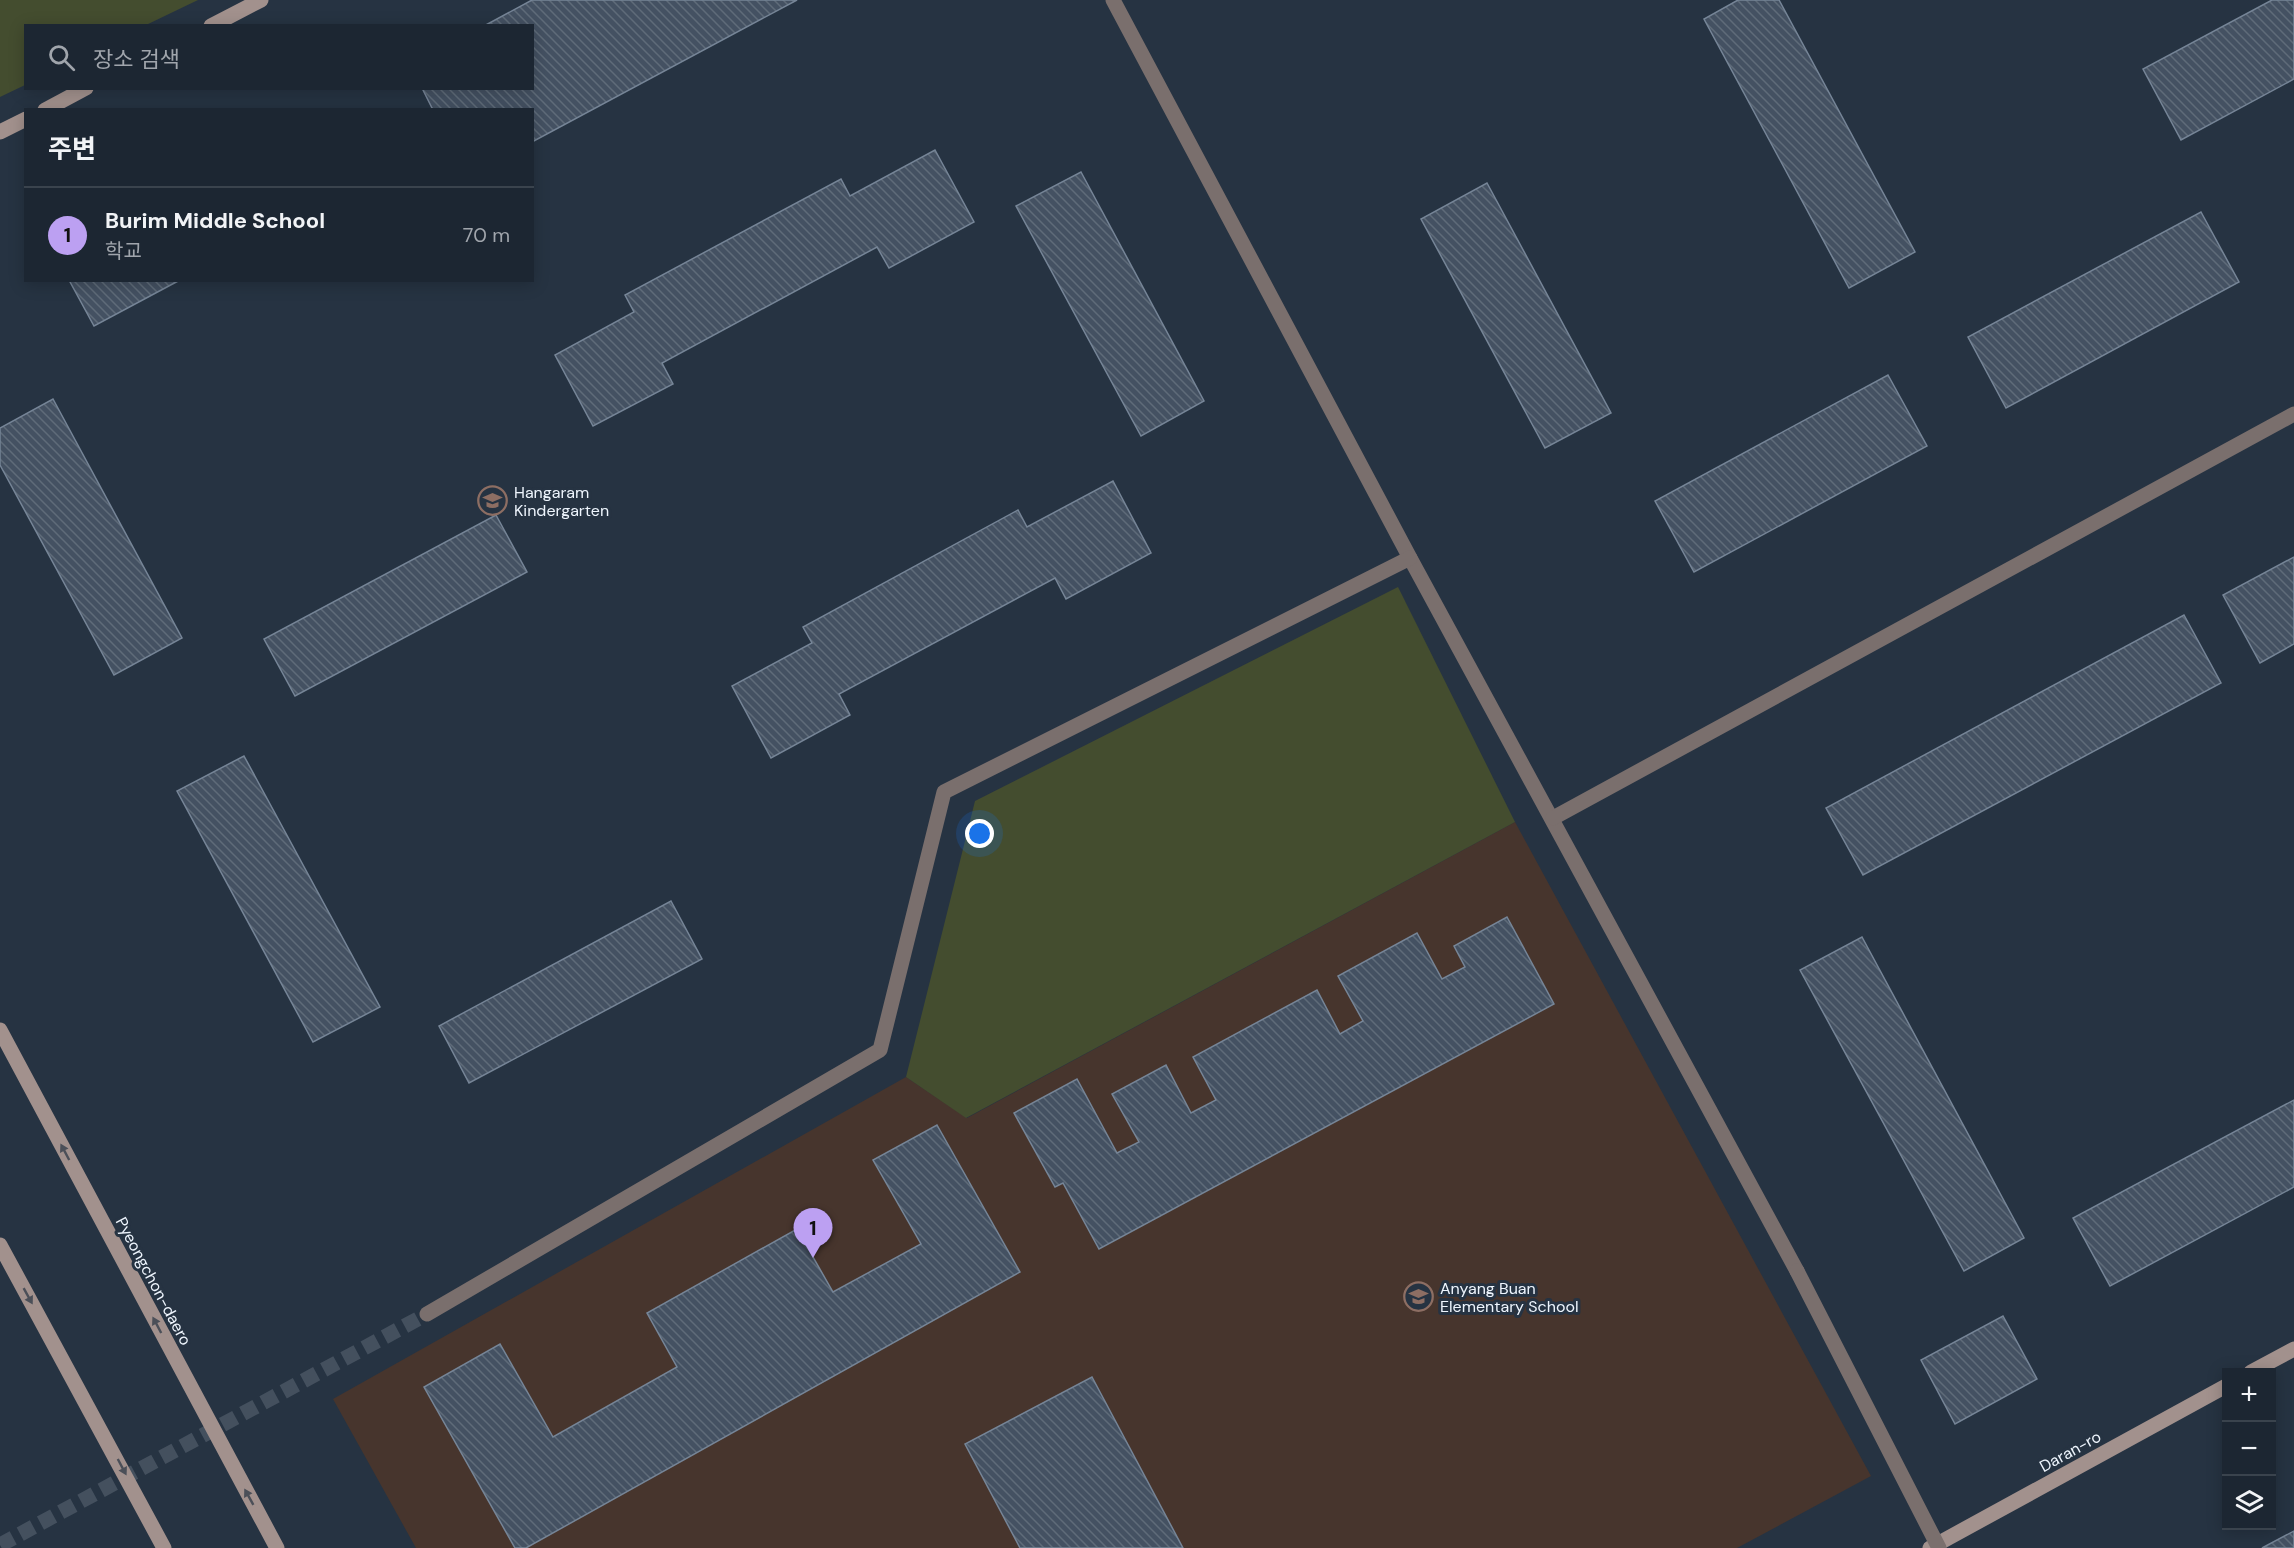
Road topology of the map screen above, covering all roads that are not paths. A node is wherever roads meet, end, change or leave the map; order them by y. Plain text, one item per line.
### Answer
1 (261, 0) edge
2 (1113, 0) edge
3 (215, 24) edge
4 (82, 90) edge
5 (49, 108) edge
6 (24, 120) edge
7 (0, 132) edge
8 (2294, 414) edge
9 (1410, 558) junction
10 (1553, 818) junction
11 (0, 1030) edge
12 (0, 1245) edge
13 (427, 1314) tunnel mouth
14 (2294, 1349) edge
15 (2258, 1368) edge
16 (2222, 1388) edge
17 (164, 1548) edge
18 (277, 1548) edge
19 (1930, 1548) edge
20 (1939, 1548) edge

1 - 3 street
2 - 9 street
4 - 5 street
6 - 7 street
8 - 10 street
9 - 10 street
9 - 13 street
10 - 20 street, bridge
18 -> 11 street, Pyeongchon-daero
12 -> 17 street
14 - 15 street
16 - 19 street, Daran-ro

